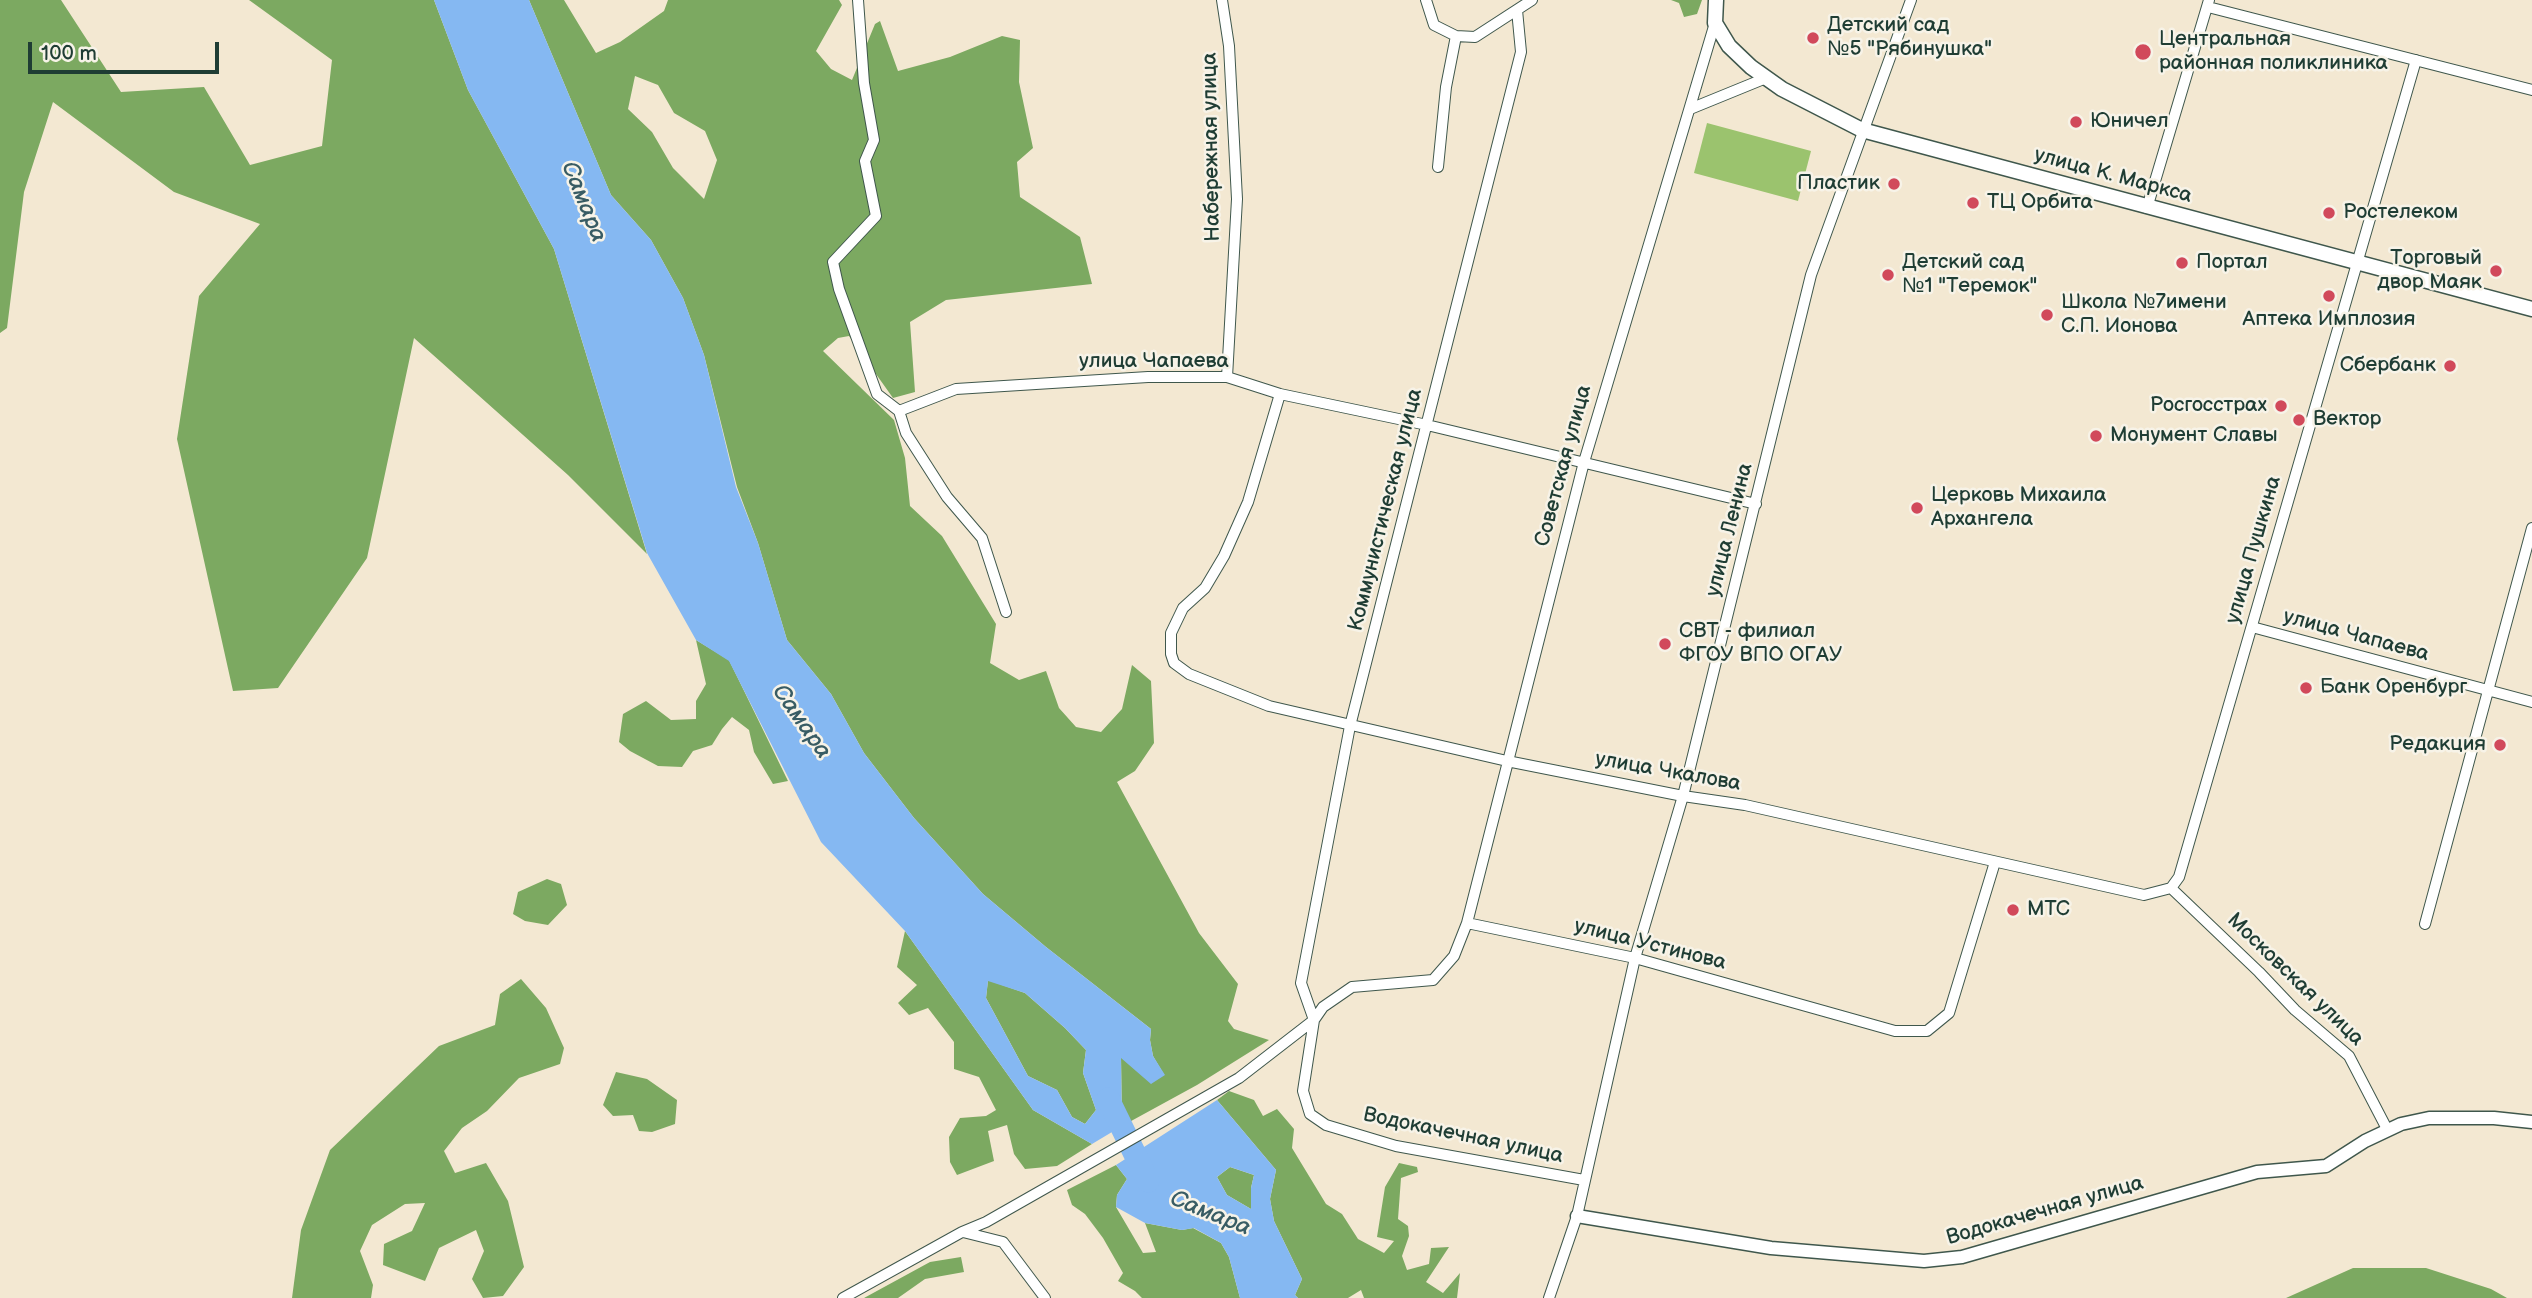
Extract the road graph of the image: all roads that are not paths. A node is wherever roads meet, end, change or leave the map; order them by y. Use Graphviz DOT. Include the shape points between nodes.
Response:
graph roads {
  1 [pos="858,0"];
  2 [pos="1222,0"];
  3 [pos="1426,0"];
  4 [pos="1532,0"];
  5 [pos="1716,0"];
  6 [pos="1911,0"];
  7 [pos="2208,3"];
  8 [pos="1517,10"];
  9 [pos="1715,23"];
  10 [pos="1456,36"];
  11 [pos="2416,60"];
  12 [pos="1766,78"];
  13 [pos="2532,90"];
  14 [pos="1690,109"];
  15 [pos="1862,130"];
  16 [pos="1438,167"];
  17 [pos="2147,208"];
  18 [pos="2358,263"];
  19 [pos="2532,309"];
  20 [pos="1227,377"];
  21 [pos="1280,394"];
  22 [pos="899,411"];
  23 [pos="1427,425"];
  24 [pos="1584,462"];
  25 [pos="1756,504"];
  26 [pos="2532,528"];
  27 [pos="1006,612"];
  28 [pos="2252,627"];
  29 [pos="2489,691"];
  30 [pos="2532,702"];
  31 [pos="1350,726"];
  32 [pos="1507,761"];
  33 [pos="1683,796"];
  34 [pos="1995,862"];
  35 [pos="2171,888"];
  36 [pos="1467,923"];
  37 [pos="2425,924"];
  38 [pos="1635,958"];
  39 [pos="1314,1020"];
  40 [pos="2532,1122"];
  41 [pos="2387,1129"];
  42 [pos="1584,1180"];
  43 [pos="1577,1216"];
  44 [pos="962,1232"];
  45 [pos="843,1298"];
  46 [pos="1045,1298"];
  47 [pos="1549,1298"];
  1 -- 22 [label="street" via="874,140 865,161 876,216 833,262 877,394"];
  2 -- 20 [label="street, Набережная улица" via="1229,46 1237,199"];
  3 -- 10 [label="street" via="1434,25"];
  4 -- 8 [label="street"];
  5 -- 9 [label="main road"];
  6 -- 15 [label="street, улица Ленина"];
  7 -- 11 [label="street"];
  7 -- 17 [label="street"];
  8 -- 10 [label="street" via="1475,37"];
  8 -- 23 [label="street, Коммунистическая улица" via="1521,52"];
  9 -- 12 [label="main road, улица К. Маркса" via="1728,46"];
  9 -- 14 [label="street, Советская улица"];
  10 -- 16 [label="street"];
  11 -- 13 [label="street"];
  11 -- 18 [label="street, улица Пушкина"];
  12 -- 14 [label="street"];
  12 -- 15 [label="main road, улица К. Маркса"];
  14 -- 24 [label="street, Советская улица"];
  15 -- 17 [label="main road, улица К. Маркса"];
  15 -- 25 [label="street, улица Ленина" via="1811,275"];
  17 -- 18 [label="main road, улица К. Маркса"];
  18 -- 19 [label="main road, улица К. Маркса"];
  18 -- 28 [label="street, улица Пушкина"];
  20 -- 21 [label="street, улица Чапаева"];
  20 -- 22 [label="street, улица Чапаева" via="956,389"];
  21 -- 23 [label="street, улица Чапаева"];
  21 -- 31 [label="street, улица Чкалова" via="1248,502 1205,588 1183,608 1171,634 1171,654 1174,663 1189,674 1269,706"];
  22 -- 27 [label="street" via="906,433 947,497 982,538"];
  23 -- 24 [label="street, улица Чапаева"];
  23 -- 31 [label="street, Коммунистическая улица"];
  24 -- 25 [label="street, улица Чапаева"];
  24 -- 32 [label="street, Советская улица"];
  25 -- 33 [label="street, улица Ленина"];
  26 -- 29 [label="street"];
  28 -- 29 [label="street, улица Чапаева"];
  28 -- 35 [label="street, улица Пушкина" via="2179,877"];
  29 -- 30 [label="street, улица Чапаева"];
  29 -- 37 [label="street"];
  31 -- 32 [label="street, улица Чкалова"];
  31 -- 39 [label="street, Коммунистическая улица" via="1301,983"];
  32 -- 33 [label="street, улица Чкалова"];
  32 -- 36 [label="street, Советская улица"];
  33 -- 34 [label="street, улица Чкалова" via="1745,805"];
  33 -- 38 [label="street, улица Ленина"];
  34 -- 35 [label="street, улица Чкалова" via="2144,895"];
  34 -- 38 [label="street, улица Устинова" via="1949,1013 1927,1031 1895,1031"];
  35 -- 41 [label="street, Московская улица" via="2295,1010 2349,1056"];
  36 -- 38 [label="street, улица Устинова"];
  36 -- 39 [label="street" via="1454,956 1433,980 1352,987 1323,1007"];
  38 -- 42 [label="street, улица Ленина"];
  39 -- 42 [label="street, Водокачечная улица" via="1303,1091 1310,1114 1326,1125 1396,1146"];
  39 -- 44 [label="street" via="1239,1077"];
  40 -- 41 [label="street" via="2429,1118"];
  41 -- 43 [label="street, Водокачечная улица" via="2326,1166 2257,1172 1949,1259 1924,1261 1771,1248"];
  42 -- 43 [label="street, улица Ленина"];
  43 -- 47 [label="street, улица Ленина"];
  44 -- 45 [label="street"];
  44 -- 46 [label="street" via="1003,1242"];
}
